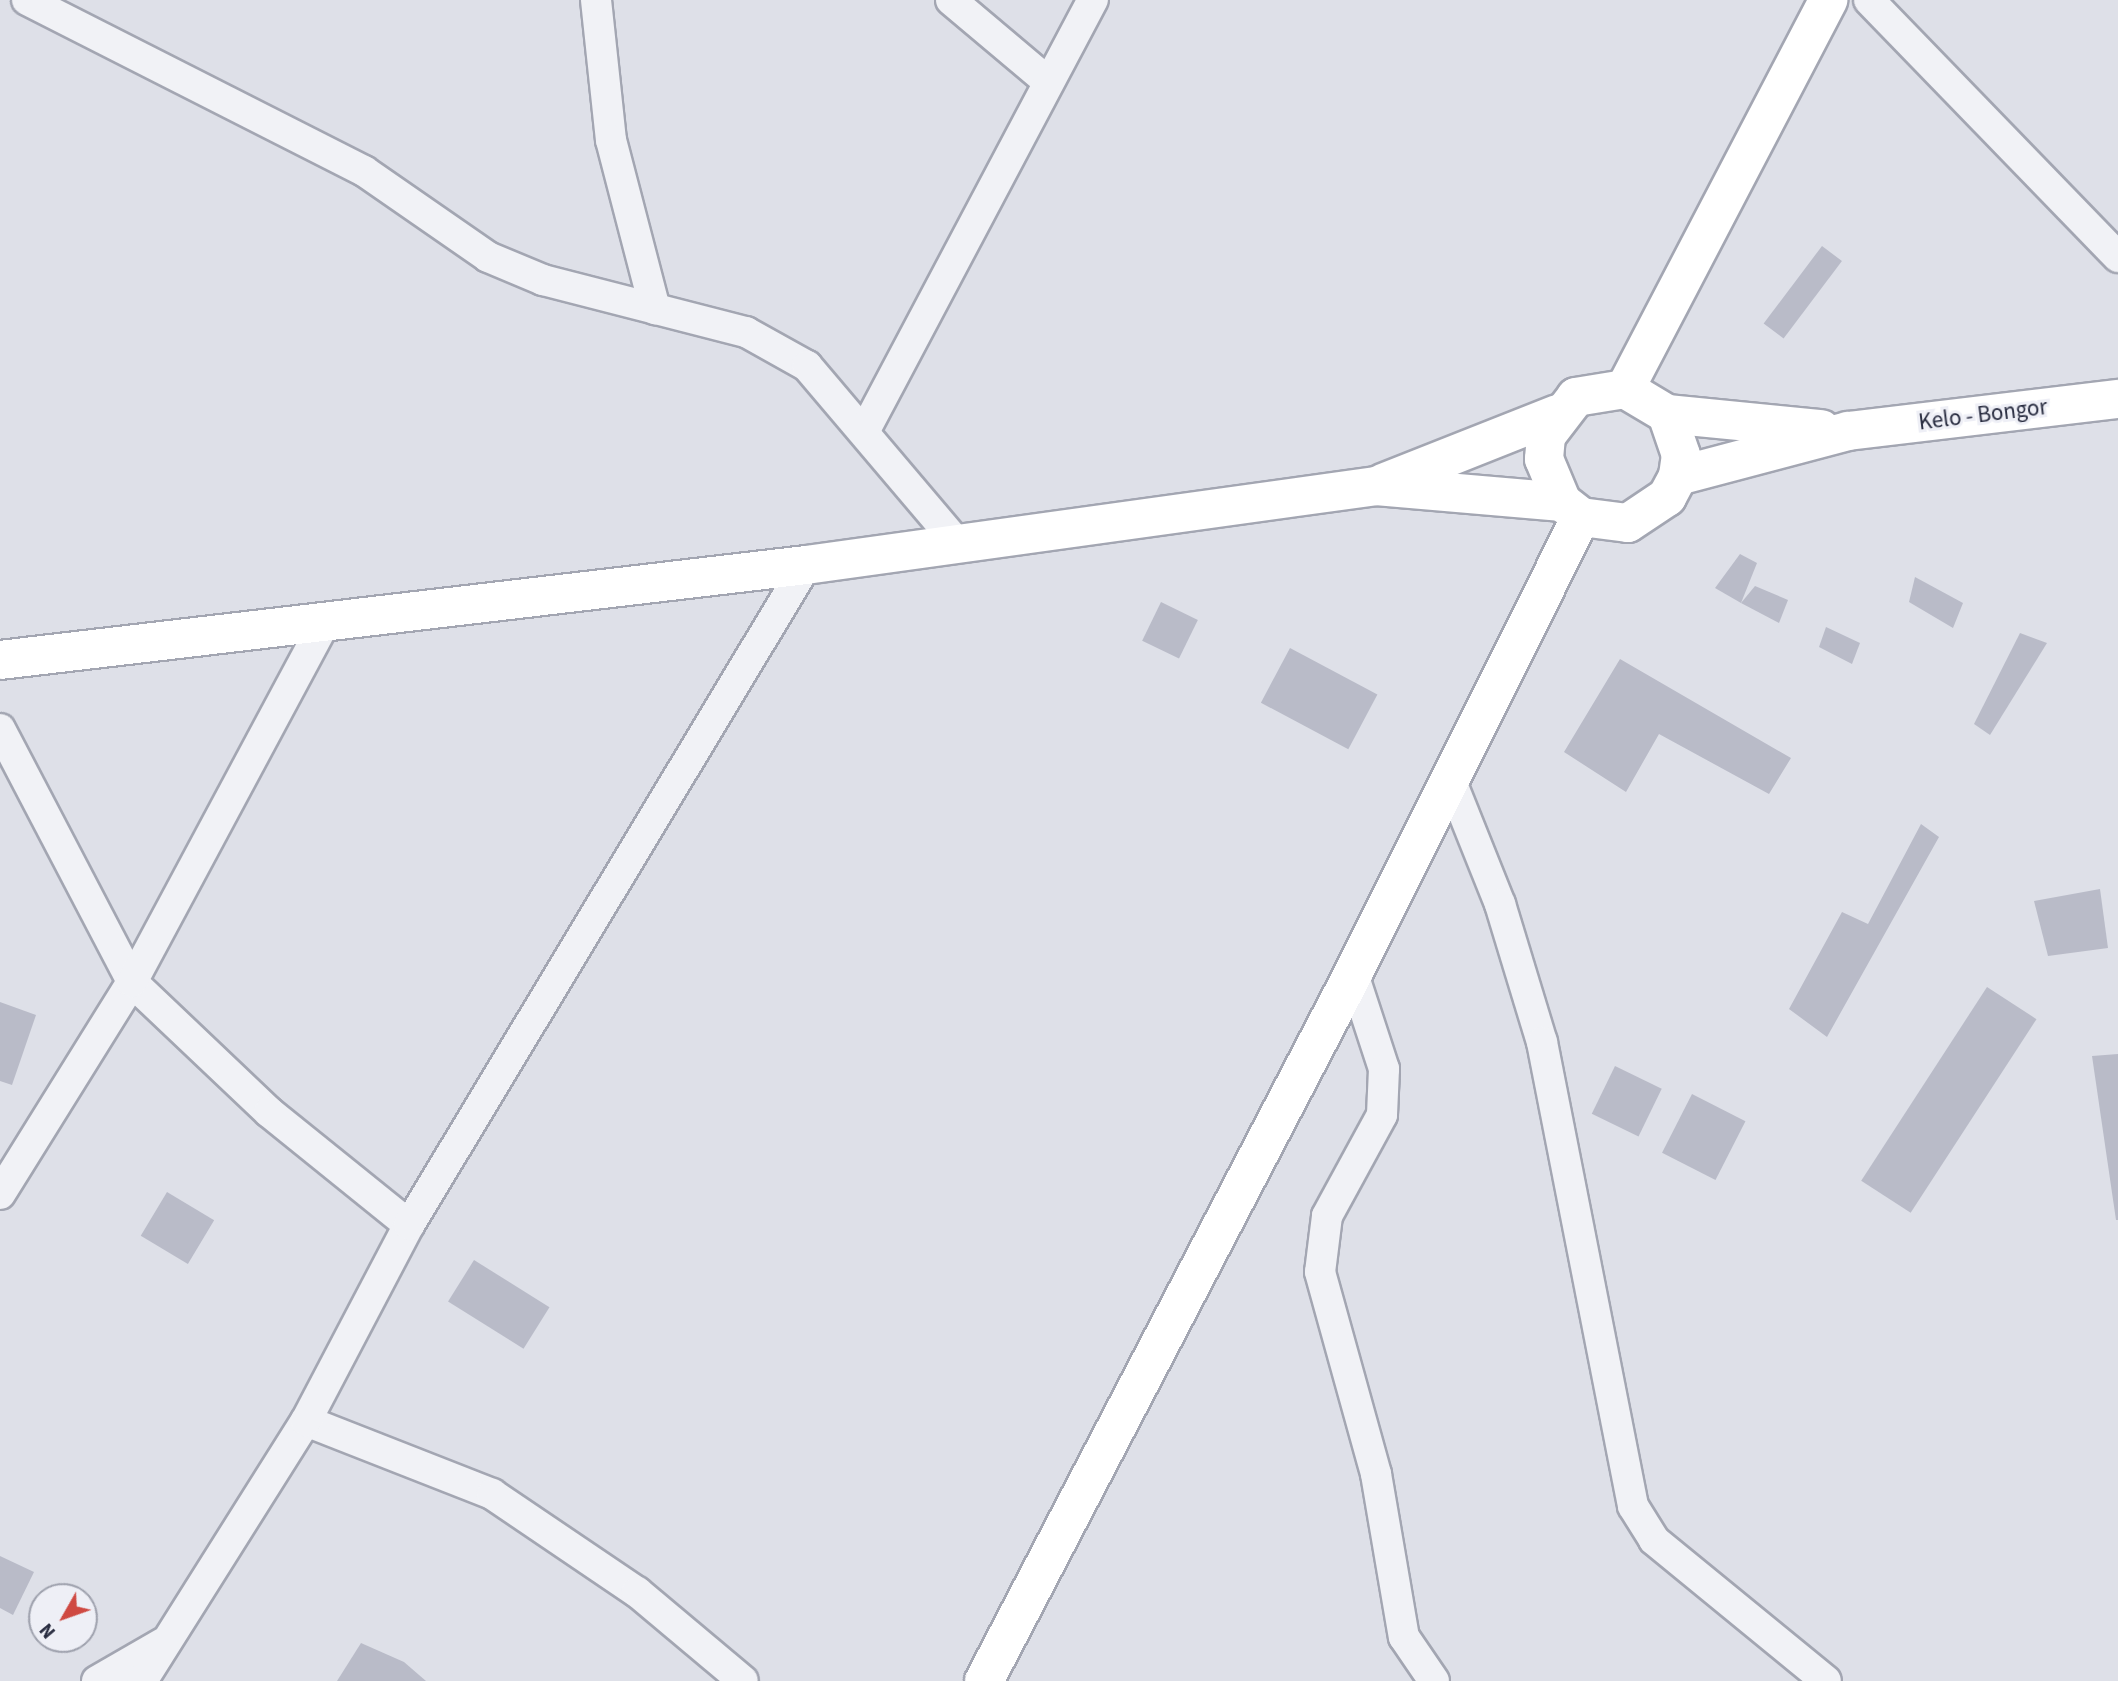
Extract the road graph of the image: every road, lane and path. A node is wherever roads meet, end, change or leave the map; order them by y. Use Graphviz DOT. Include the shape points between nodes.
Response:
graph roads {
  1 [pos="27,0"];
  2 [pos="596,0"];
  3 [pos="951,0"];
  4 [pos="1093,0"];
  5 [pos="1828,0"];
  6 [pos="1870,0"];
  7 [pos="1046,80"];
  8 [pos="2118,257"];
  9 [pos="655,309"];
  10 [pos="1626,389"];
  11 [pos="2118,399"];
  12 [pos="1557,414"];
  13 [pos="1667,414"];
  14 [pos="865,430"];
  15 [pos="1847,431"];
  16 [pos="1678,476"];
  17 [pos="1376,486"];
  18 [pos="1571,509"];
  19 [pos="956,542"];
  20 [pos="806,565"];
  21 [pos="326,622"];
  22 [pos="0,660"];
  23 [pos="0,729"];
  24 [pos="1450,779"];
  25 [pos="1353,974"];
  26 [pos="132,982"];
  27 [pos="0,1194"];
  28 [pos="409,1225"];
  29 [pos="306,1421"];
  30 [pos="166,1641"];
  31 [pos="97,1681"];
  32 [pos="142,1681"];
  33 [pos="743,1681"];
  34 [pos="984,1681"];
  35 [pos="1434,1681"];
  36 [pos="1826,1681"];
  1 -- 9 [label="street" via="364,171 488,257 544,281"];
  2 -- 9 [label="street" via="611,140"];
  3 -- 7 [label="street"];
  4 -- 7 [label="street"];
  5 -- 10 [label="main road"];
  6 -- 8 [label="street"];
  7 -- 14 [label="street"];
  9 -- 14 [label="street" via="746,332 807,366"];
  10 -- 12 [label="main road" via="1576,397"];
  10 -- 13 [label="main road"];
  11 -- 15 [label="main road, Kelo - Bongor"];
  12 -- 17 [label="main road"];
  12 -- 18 [label="main road" via="1544,459"];
  13 -- 15 [label="main road"];
  13 -- 16 [label="main road" via="1681,455"];
  14 -- 19 [label="street"];
  15 -- 16 [label="main road"];
  16 -- 18 [label="main road" via="1667,497 1628,523"];
  17 -- 18 [label="main road"];
  17 -- 19 [label="main road"];
  18 -- 24 [label="main road"];
  19 -- 20 [label="main road"];
  20 -- 21 [label="main road"];
  20 -- 28 [label="street"];
  21 -- 22 [label="main road"];
  21 -- 26 [label="street"];
  23 -- 26 [label="street"];
  24 -- 25 [label="main road"];
  24 -- 36 [label="street" via="1500,904 1542,1042 1633,1506 1654,1540"];
  25 -- 34 [label="main road"];
  25 -- 35 [label="street" via="1384,1069 1382,1115 1327,1216 1320,1272 1376,1474 1404,1637"];
  26 -- 27 [label="street"];
  26 -- 28 [label="street" via="269,1112"];
  28 -- 29 [label="street"];
  29 -- 30 [label="street"];
  29 -- 33 [label="street" via="492,1494 637,1592"];
  30 -- 31 [label="street"];
  30 -- 32 [label="street"];
}
